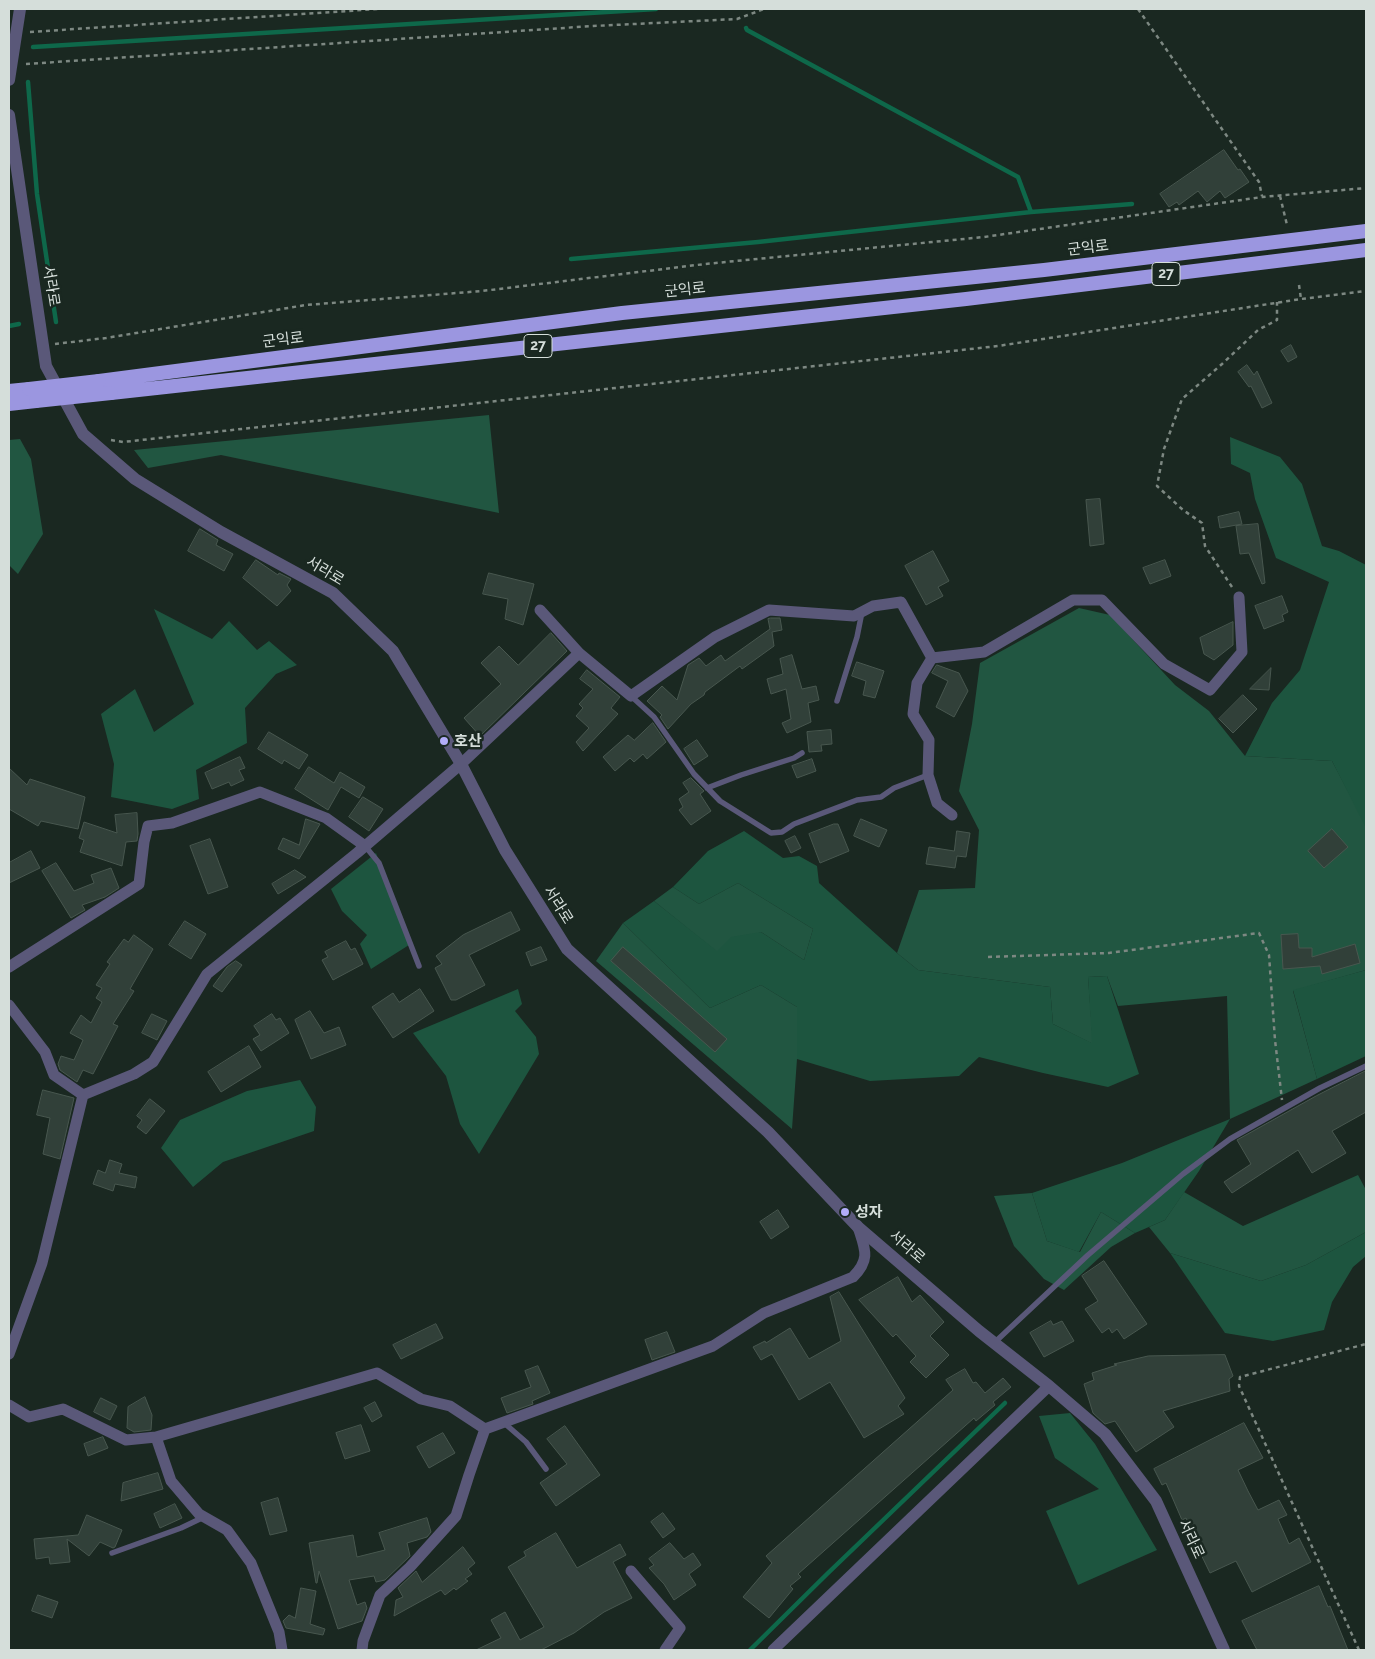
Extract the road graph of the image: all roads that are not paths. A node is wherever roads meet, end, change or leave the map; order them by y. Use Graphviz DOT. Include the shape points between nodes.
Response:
graph roads {
  1 [pos="20,9"];
  2 [pos="9,80"];
  3 [pos="9,115"];
  4 [pos="1366,231"];
  5 [pos="1366,250"];
  6 [pos="9,391"];
  7 [pos="9,404"];
  8 [pos="1239,597"];
  9 [pos="540,610"];
  10 [pos="862,612"];
  11 [pos="579,653"];
  12 [pos="932,658"];
  13 [pos="631,696"];
  14 [pos="837,701"];
  15 [pos="802,753"];
  16 [pos="461,764"];
  17 [pos="928,775"];
  18 [pos="707,788"];
  19 [pos="952,815"];
  20 [pos="365,846"];
  21 [pos="419,966"];
  22 [pos="9,967"];
  23 [pos="9,1005"];
  24 [pos="1366,1066"];
  25 [pos="83,1095"];
  26 [pos="858,1226"];
  27 [pos="994,1342"];
  28 [pos="9,1354"];
  29 [pos="1049,1386"];
  30 [pos="9,1405"];
  31 [pos="503,1422"];
  32 [pos="486,1429"];
  33 [pos="156,1437"];
  34 [pos="546,1469"];
  35 [pos="204,1517"];
  36 [pos="112,1553"];
  37 [pos="631,1571"];
  38 [pos="282,1650"];
  39 [pos="362,1650"];
  40 [pos="665,1650"];
  41 [pos="773,1650"];
  42 [pos="1224,1650"];
  1 -- 2 [label="street"];
  3 -- 16 [label="street, 서라로" via="46,366 83,434 135,478 221,532 333,593 393,651"];
  4 -- 6 [label="highway, 군익로, bridge" via="1044,270 622,313"];
  5 -- 7 [label="highway, 27, bridge" via="966,299"];
  8 -- 12 [label="street" via="1242,652 1210,690 1164,664 1102,600 1073,600 984,652"];
  9 -- 11 [label="street"];
  10 -- 12 [label="street" via="874,606 901,602"];
  10 -- 13 [label="street" via="854,616 769,610 714,637"];
  10 -- 14 [label="lane"];
  11 -- 13 [label="street"];
  11 -- 16 [label="street"];
  12 -- 17 [label="street" via="917,683 913,714 929,740"];
  13 -- 18 [label="lane" via="654,717"];
  15 -- 18 [label="lane"];
  16 -- 20 [label="street"];
  16 -- 26 [label="street, 서라로" via="505,850 567,950 768,1132"];
  17 -- 18 [label="lane" via="894,788 881,797 857,800 794,824 782,832 771,833 720,801"];
  17 -- 19 [label="street" via="936,803"];
  20 -- 21 [label="lane" via="379,863"];
  20 -- 22 [label="street" via="326,818 260,792 172,823 148,826 139,884"];
  20 -- 25 [label="street" via="207,974 153,1062 134,1074"];
  23 -- 25 [label="street" via="44,1052 54,1075"];
  24 -- 27 [label="lane" via="1230,1139 1183,1174 1088,1255"];
  25 -- 28 [label="street" via="42,1263"];
  26 -- 27 [label="street, 서라로"];
  26 -- 31 [label="street" via="866,1250 863,1267 853,1277 764,1312 713,1346"];
  27 -- 29 [label="street, 서라로"];
  29 -- 41 [label="street"];
  29 -- 42 [label="street, 서라로" via="1105,1434 1156,1501"];
  30 -- 33 [label="street" via="29,1417 63,1410 126,1440"];
  31 -- 32 [label="street"];
  31 -- 34 [label="lane" via="526,1442"];
  32 -- 33 [label="street" via="450,1406 420,1399 377,1373"];
  32 -- 39 [label="street" via="456,1516 380,1596"];
  33 -- 35 [label="street" via="171,1481"];
  35 -- 36 [label="lane"];
  35 -- 38 [label="street" via="227,1530 251,1563 279,1632"];
  37 -- 40 [label="street" via="680,1628"];
}
